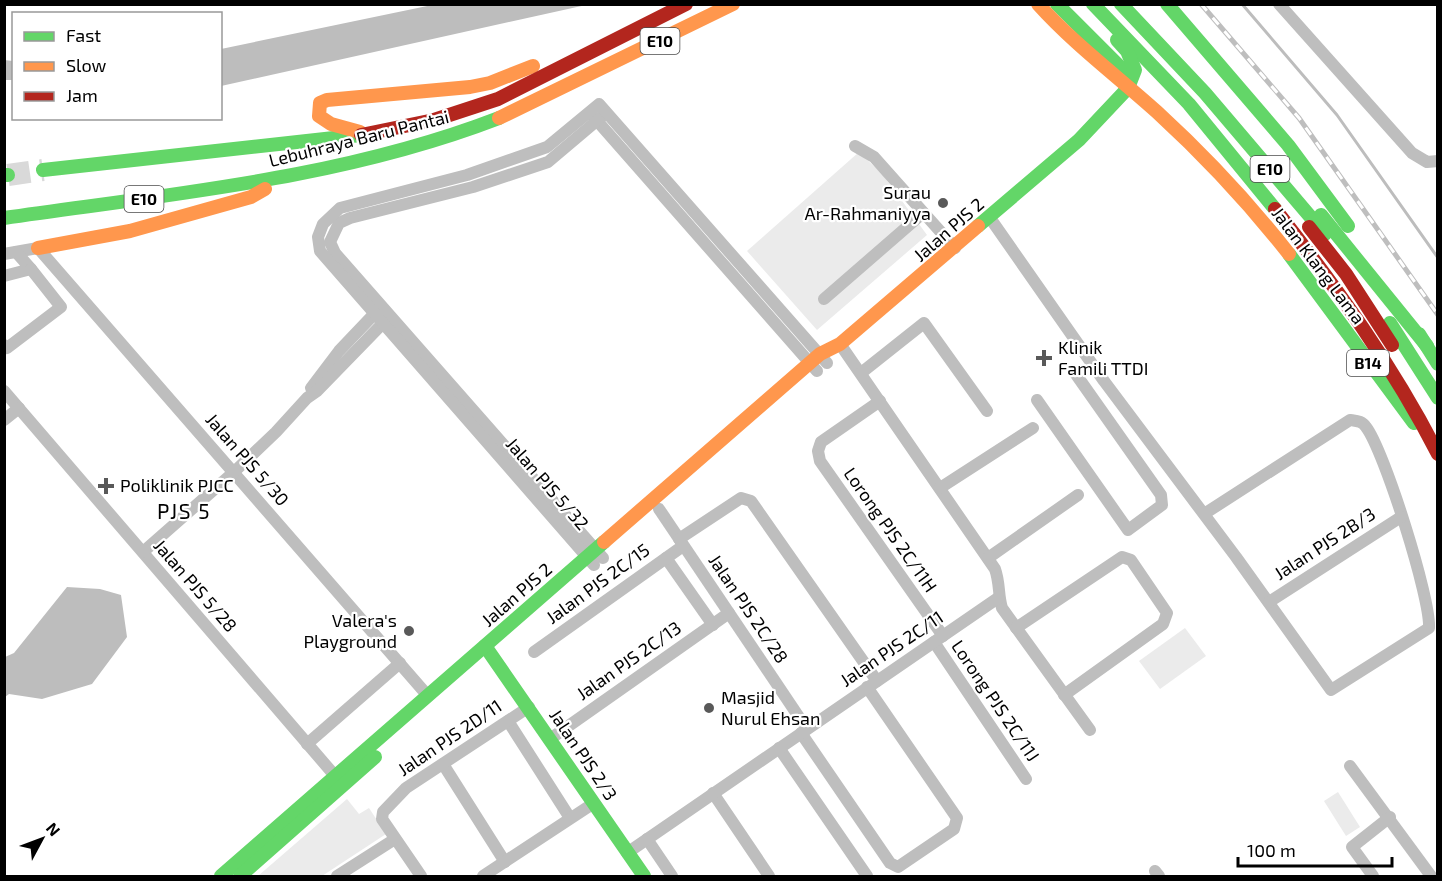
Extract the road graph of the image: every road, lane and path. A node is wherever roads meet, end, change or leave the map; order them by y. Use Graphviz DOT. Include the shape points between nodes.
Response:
graph roads {
  1 [pos="665,4"];
  2 [pos="686,4"];
  3 [pos="733,4"];
  4 [pos="1038,4"];
  5 [pos="1057,4"];
  6 [pos="1083,4"];
  7 [pos="1093,4"];
  8 [pos="1106,4"];
  9 [pos="1121,4"];
  10 [pos="1131,4"];
  11 [pos="1167,4"];
  12 [pos="1279,4"];
  13 [pos="1132,88"];
  14 [pos="370,134"];
  15 [pos="855,146"];
  16 [pos="1437,161"];
  17 [pos="43,170"];
  18 [pos="284,178"];
  19 [pos="924,213"];
  20 [pos="4,218"];
  21 [pos="990,218"];
  22 [pos="38,248"];
  23 [pos="955,248"];
  24 [pos="10,253"];
  25 [pos="31,269"];
  26 [pos="4,276"];
  27 [pos="824,299"];
  28 [pos="382,315"];
  29 [pos="840,344"];
  30 [pos="4,345"];
  31 [pos="1427,346"];
  32 [pos="819,363"];
  33 [pos="1437,364"];
  34 [pos="861,373"];
  35 [pos="1075,373"];
  36 [pos="4,391"];
  37 [pos="1437,398"];
  38 [pos="1037,400"];
  39 [pos="880,401"];
  40 [pos="19,408"];
  41 [pos="987,411"];
  42 [pos="4,420"];
  43 [pos="1033,428"];
  44 [pos="1435,450"];
  45 [pos="234,472"];
  46 [pos="940,488"];
  47 [pos="1078,495"];
  48 [pos="658,509"];
  49 [pos="1204,514"];
  50 [pos="1401,517"];
  51 [pos="681,542"];
  52 [pos="143,552"];
  53 [pos="595,557"];
  54 [pos="666,558"];
  55 [pos="988,558"];
  56 [pos="998,598"];
  57 [pos="1269,602"];
  58 [pos="729,614"];
  59 [pos="713,625"];
  60 [pos="1016,628"];
  61 [pos="938,639"];
  62 [pos="488,650"];
  63 [pos="534,652"];
  64 [pos="400,663"];
  65 [pos="872,684"];
  66 [pos="1064,695"];
  67 [pos="428,696"];
  68 [pos="529,707"];
  69 [pos="508,721"];
  70 [pos="1090,730"];
  71 [pos="804,731"];
  72 [pos="550,739"];
  73 [pos="307,744"];
  74 [pos="779,748"];
  75 [pos="443,764"];
  76 [pos="1350,766"];
  77 [pos="336,777"];
  78 [pos="1026,779"];
  79 [pos="714,793"];
  80 [pos="594,803"];
  81 [pos="1390,817"];
  82 [pos="570,818"];
  83 [pos="395,839"];
  84 [pos="647,839"];
  85 [pos="627,853"];
  86 [pos="505,862"];
  87 [pos="639,875"];
  88 [pos="221,876"];
  89 [pos="240,876"];
  90 [pos="337,876"];
  91 [pos="420,876"];
  92 [pos="483,876"];
  93 [pos="672,876"];
  94 [pos="769,876"];
  95 [pos="867,876"];
  96 [pos="1373,876"];
  97 [pos="1431,876"];
  1 -- 14 [label="main road" via="490,83 327,100 320,104 319,116 324,120"];
  2 -- 14 [label="main road, Lebuhraya Baru Pantai / E10" via="498,99 434,120"];
  3 -- 18 [label="main road, Lebuhraya Baru Pantai / E10" via="510,114 440,141"];
  4 -- 13 [label="main road, Jalan Klang Lama / B14" via="1056,26"];
  5 -- 13 [label="main road, Jalan Klang Lama / B14" via="1120,65"];
  6 -- 13 [label="main road" via="1127,51 1135,70"];
  7 -- 44 [label="main road, E10" via="1196,111 1332,282 1407,394"];
  8 -- 44 [label="main road" via="1276,186 1346,274 1401,358 1416,388"];
  9 -- 37 [label="main road, E10" via="1161,44 1322,230 1380,307"];
  10 -- 31 [label="main road" via="1217,92"];
  11 -- 31 [label="main road" via="1288,145 1370,255"];
  12 -- 16 [label="street" via="1412,153 1427,162"];
  13 -- 21 [label="main road, Jalan PJS 2" via="1086,128 1080,140"];
  13 -- 44 [label="main road, Jalan Klang Lama / B14" via="1247,204 1308,277 1388,392"];
  14 -- 17 [label="main road, Lebuhraya Baru Pantai / E10"];
  15 -- 19 [label="street" via="874,158"];
  18 -- 20 [label="main road, Lebuhraya Baru Pantai / E10"];
  18 -- 22 [label="main road" via="251,197 130,231"];
  19 -- 23 [label="street"];
  19 -- 27 [label="street"];
  21 -- 23 [label="main road, Jalan PJS 2"];
  21 -- 49 [label="street" via="1104,381"];
  22 -- 24 [label="street"];
  22 -- 45 [label="street, Jalan PJS 5/30"];
  23 -- 29 [label="main road, Jalan PJS 2"];
  24 -- 25 [label="street"];
  25 -- 26 [label="street"];
  25 -- 30 [label="street" via="61,307 7,348"];
  28 -- 32 [label="street, Jalan PJS 5/32" via="320,251 318,237 322,224 340,208 466,175 547,147 598,115"];
  28 -- 45 [label="street" via="317,391"];
  28 -- 53 [label="street, Jalan PJS 5/32"];
  29 -- 32 [label="main road, Jalan PJS 2"];
  29 -- 34 [label="street"];
  31 -- 33 [label="main road"];
  32 -- 48 [label="main road, Jalan PJS 2"];
  32 -- 53 [label="main road, Jalan PJS 2"];
  34 -- 39 [label="street"];
  34 -- 41 [label="street" via="924,323"];
  35 -- 38 [label="street" via="1161,495 1162,506 1128,530"];
  36 -- 40 [label="street, Jalan PJS 5/28"];
  39 -- 46 [label="street"];
  39 -- 61 [label="street, Lorong PJS 2C/11H" via="821,442 820,461"];
  40 -- 42 [label="street"];
  40 -- 52 [label="street, Jalan PJS 5/28"];
  43 -- 46 [label="street"];
  45 -- 52 [label="street"];
  45 -- 64 [label="street, Jalan PJS 5/30"];
  46 -- 55 [label="street"];
  47 -- 55 [label="street"];
  48 -- 51 [label="street, Jalan PJS 2C/28"];
  48 -- 53 [label="main road, Jalan PJS 2"];
  49 -- 50 [label="street" via="1350,420 1362,422 1368,429"];
  49 -- 57 [label="street"];
  50 -- 57 [label="street, Jalan PJS 2B/3"];
  50 -- 57 [label="street" via="1421,581 1430,628 1331,690"];
  51 -- 54 [label="street, Jalan PJS 2C/15"];
  51 -- 58 [label="street, Jalan PJS 2C/28"];
  51 -- 65 [label="street, Jalan PJS 2C/15" via="741,498 751,501"];
  52 -- 73 [label="street, Jalan PJS 5/28"];
  53 -- 62 [label="main road, Jalan PJS 2"];
  54 -- 59 [label="street"];
  54 -- 63 [label="street, Jalan PJS 2C/15"];
  55 -- 56 [label="street" via="1000,583"];
  56 -- 60 [label="street"];
  56 -- 61 [label="street, Jalan PJS 2C/11"];
  58 -- 59 [label="street, Jalan PJS 2C/13"];
  58 -- 71 [label="street, Jalan PJS 2C/28"];
  59 -- 72 [label="street, Jalan PJS 2C/13"];
  60 -- 66 [label="street"];
  60 -- 66 [label="street" via="1122,557 1131,560 1167,613 1163,624"];
  61 -- 65 [label="street, Jalan PJS 2C/11"];
  61 -- 78 [label="street, Lorong PJS 2C/11J"];
  62 -- 67 [label="main road, Jalan PJS 2"];
  62 -- 68 [label="main road, Jalan PJS 2/3"];
  62 -- 89 [label="main road"];
  64 -- 67 [label="street, Jalan PJS 5/30"];
  64 -- 73 [label="street"];
  65 -- 71 [label="street, Jalan PJS 2C/11"];
  65 -- 71 [label="street, Jalan PJS 2C/28" via="957,818 954,829 898,867 890,863"];
  66 -- 70 [label="street"];
  67 -- 77 [label="main road, Jalan PJS 2"];
  68 -- 69 [label="street, Jalan PJS 2D/11"];
  68 -- 72 [label="main road, Jalan PJS 2/3"];
  69 -- 75 [label="street, Jalan PJS 2D/11"];
  69 -- 82 [label="street"];
  71 -- 74 [label="street, Jalan PJS 2C/11"];
  72 -- 80 [label="main road, Jalan PJS 2/3"];
  73 -- 77 [label="street, Jalan PJS 5/28"];
  74 -- 79 [label="street, Jalan PJS 2C/11"];
  74 -- 95 [label="street"];
  75 -- 83 [label="street, Jalan PJS 2D/11" via="383,812 382,819"];
  75 -- 86 [label="street"];
  76 -- 81 [label="street"];
  77 -- 88 [label="main road, Jalan PJS 2"];
  79 -- 84 [label="street, Jalan PJS 2C/11"];
  79 -- 94 [label="street"];
  80 -- 82 [label="street"];
  80 -- 85 [label="main road, Jalan PJS 2/3"];
  81 -- 96 [label="street" via="1352,847"];
  81 -- 97 [label="street"];
  82 -- 86 [label="street"];
  83 -- 90 [label="street"];
  83 -- 91 [label="street"];
  84 -- 85 [label="street, Jalan PJS 2C/11"];
  84 -- 93 [label="street"];
  85 -- 87 [label="main road, Jalan PJS 2/3"];
  86 -- 92 [label="street"];
}
